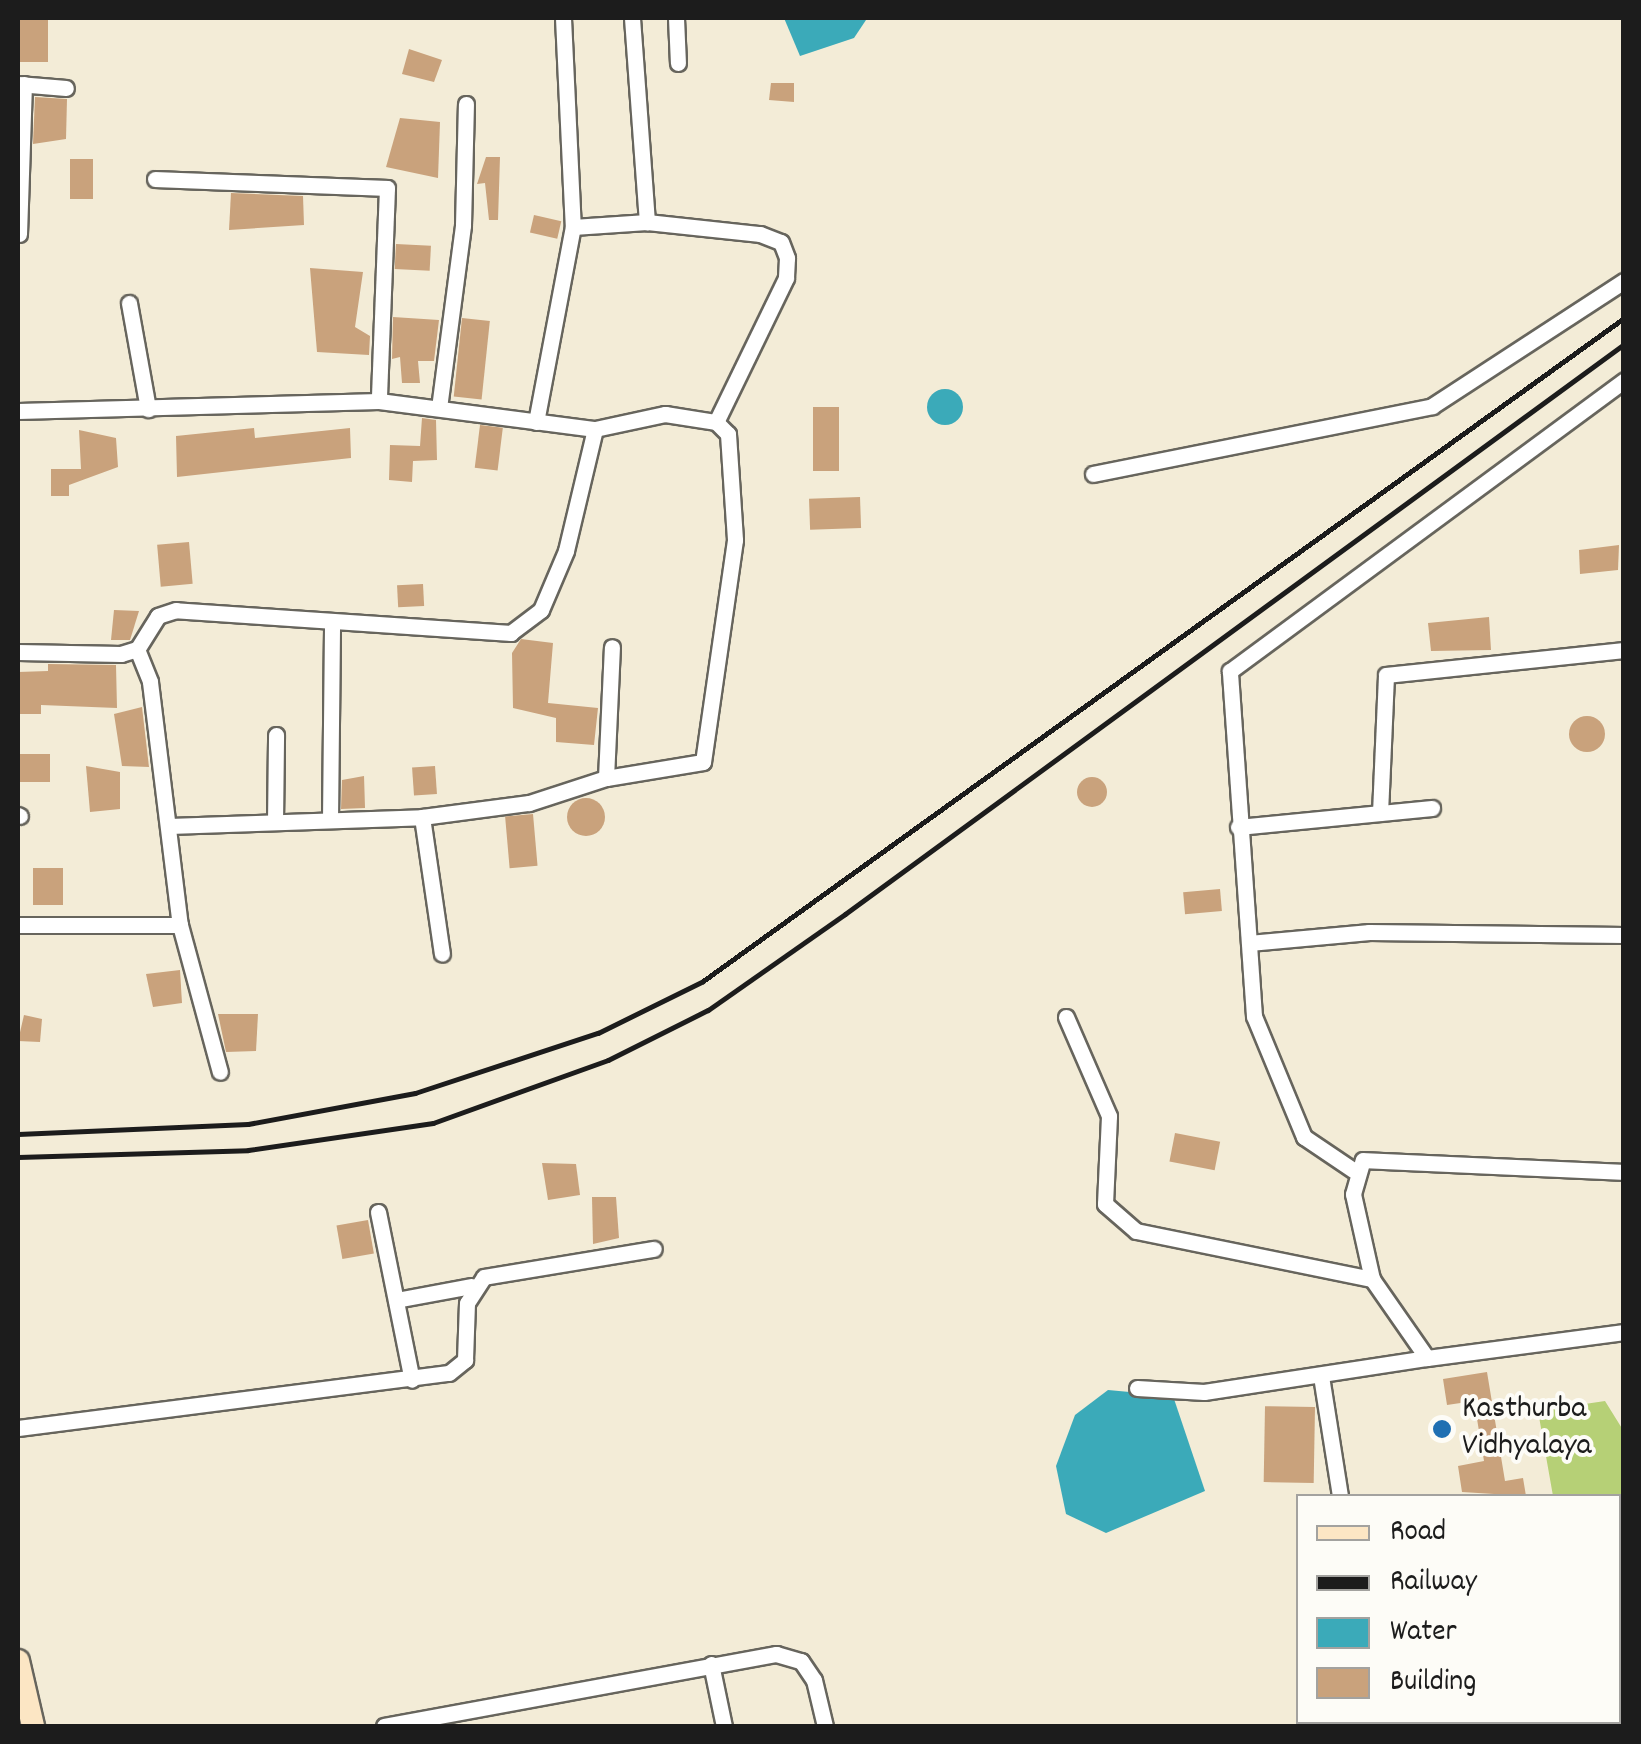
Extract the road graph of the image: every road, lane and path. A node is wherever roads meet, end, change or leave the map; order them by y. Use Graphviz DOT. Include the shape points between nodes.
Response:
graph roads {
  1 [pos="564,18"];
  2 [pos="632,18"];
  3 [pos="676,18"];
  4 [pos="678,63"];
  5 [pos="21,84"];
  6 [pos="66,88"];
  7 [pos="466,104"];
  8 [pos="155,179"];
  9 [pos="647,222"];
  10 [pos="573,226"];
  11 [pos="19,234"];
  12 [pos="1624,281"];
  13 [pos="129,303"];
  14 [pos="1624,380"];
  15 [pos="379,401"];
  16 [pos="439,408"];
  17 [pos="148,409"];
  18 [pos="18,411"];
  19 [pos="536,422"];
  20 [pos="716,422"];
  21 [pos="595,429"];
  22 [pos="1092,474"];
  23 [pos="332,628"];
  24 [pos="612,647"];
  25 [pos="137,649"];
  26 [pos="1624,650"];
  27 [pos="18,652"];
  28 [pos="276,735"];
  29 [pos="606,778"];
  30 [pos="1432,808"];
  31 [pos="1380,813"];
  32 [pos="422,816"];
  33 [pos="330,820"];
  34 [pos="275,822"];
  35 [pos="170,826"];
  36 [pos="1238,827"];
  37 [pos="18,925"];
  38 [pos="180,925"];
  39 [pos="1624,935"];
  40 [pos="1249,943"];
  41 [pos="442,954"];
  42 [pos="1066,1018"];
  43 [pos="220,1072"];
  44 [pos="1353,1170"];
  45 [pos="1624,1172"];
  46 [pos="378,1212"];
  47 [pos="654,1249"];
  48 [pos="1372,1279"];
  49 [pos="471,1286"];
  50 [pos="396,1300"];
  51 [pos="1624,1332"];
  52 [pos="1427,1358"];
  53 [pos="1321,1376"];
  54 [pos="412,1380"];
  55 [pos="1137,1388"];
  56 [pos="18,1428"];
  57 [pos="1340,1494"];
  58 [pos="18,1661"];
  59 [pos="711,1664"];
  60 [pos="33,1726"];
  61 [pos="384,1726"];
  62 [pos="724,1726"];
  63 [pos="825,1726"];
  1 -- 10 [label="street"];
  2 -- 9 [label="street"];
  3 -- 4 [label="street"];
  5 -- 6 [label="street"];
  5 -- 11 [label="street"];
  7 -- 16 [label="street" via="463,225"];
  8 -- 15 [label="street" via="387,188"];
  9 -- 10 [label="street"];
  9 -- 20 [label="street" via="760,234 781,242 787,258 786,278"];
  10 -- 19 [label="street"];
  12 -- 22 [label="street" via="1432,406"];
  13 -- 17 [label="street"];
  14 -- 36 [label="street" via="1230,670"];
  15 -- 16 [label="street"];
  15 -- 17 [label="street"];
  16 -- 19 [label="street"];
  17 -- 18 [label="street"];
  19 -- 21 [label="street"];
  20 -- 21 [label="street" via="665,414"];
  20 -- 29 [label="street" via="733,451 735,540 710,746 686,770"];
  21 -- 23 [label="street" via="566,551 526,627"];
  23 -- 25 [label="street" via="176,610 158,616"];
  23 -- 33 [label="street"];
  24 -- 29 [label="street"];
  25 -- 27 [label="street"];
  25 -- 35 [label="street" via="150,682"];
  26 -- 31 [label="street" via="1386,675"];
  28 -- 34 [label="street"];
  29 -- 32 [label="street" via="529,803"];
  30 -- 31 [label="street"];
  31 -- 36 [label="street"];
  32 -- 33 [label="street"];
  32 -- 41 [label="street"];
  33 -- 34 [label="street"];
  34 -- 35 [label="street"];
  35 -- 38 [label="street"];
  36 -- 40 [label="street"];
  37 -- 38 [label="street"];
  38 -- 43 [label="street"];
  39 -- 40 [label="street" via="1369,932"];
  40 -- 44 [label="street" via="1254,1016 1304,1136"];
  42 -- 48 [label="street" via="1102,1088 1106,1204 1118,1220 1136,1232"];
  44 -- 45 [label="street" via="1363,1160 1396,1159"];
  44 -- 48 [label="street"];
  46 -- 50 [label="street"];
  47 -- 49 [label="street"];
  48 -- 52 [label="street"];
  49 -- 50 [label="street"];
  49 -- 54 [label="street" via="465,1360"];
  50 -- 54 [label="street"];
  51 -- 52 [label="street"];
  52 -- 53 [label="street"];
  53 -- 55 [label="street" via="1204,1392"];
  53 -- 57 [label="street"];
  54 -- 56 [label="street"];
  58 -- 60 [label="street"];
  59 -- 61 [label="street"];
  59 -- 62 [label="street"];
  59 -- 63 [label="street" via="776,1654 801,1662"];
}
